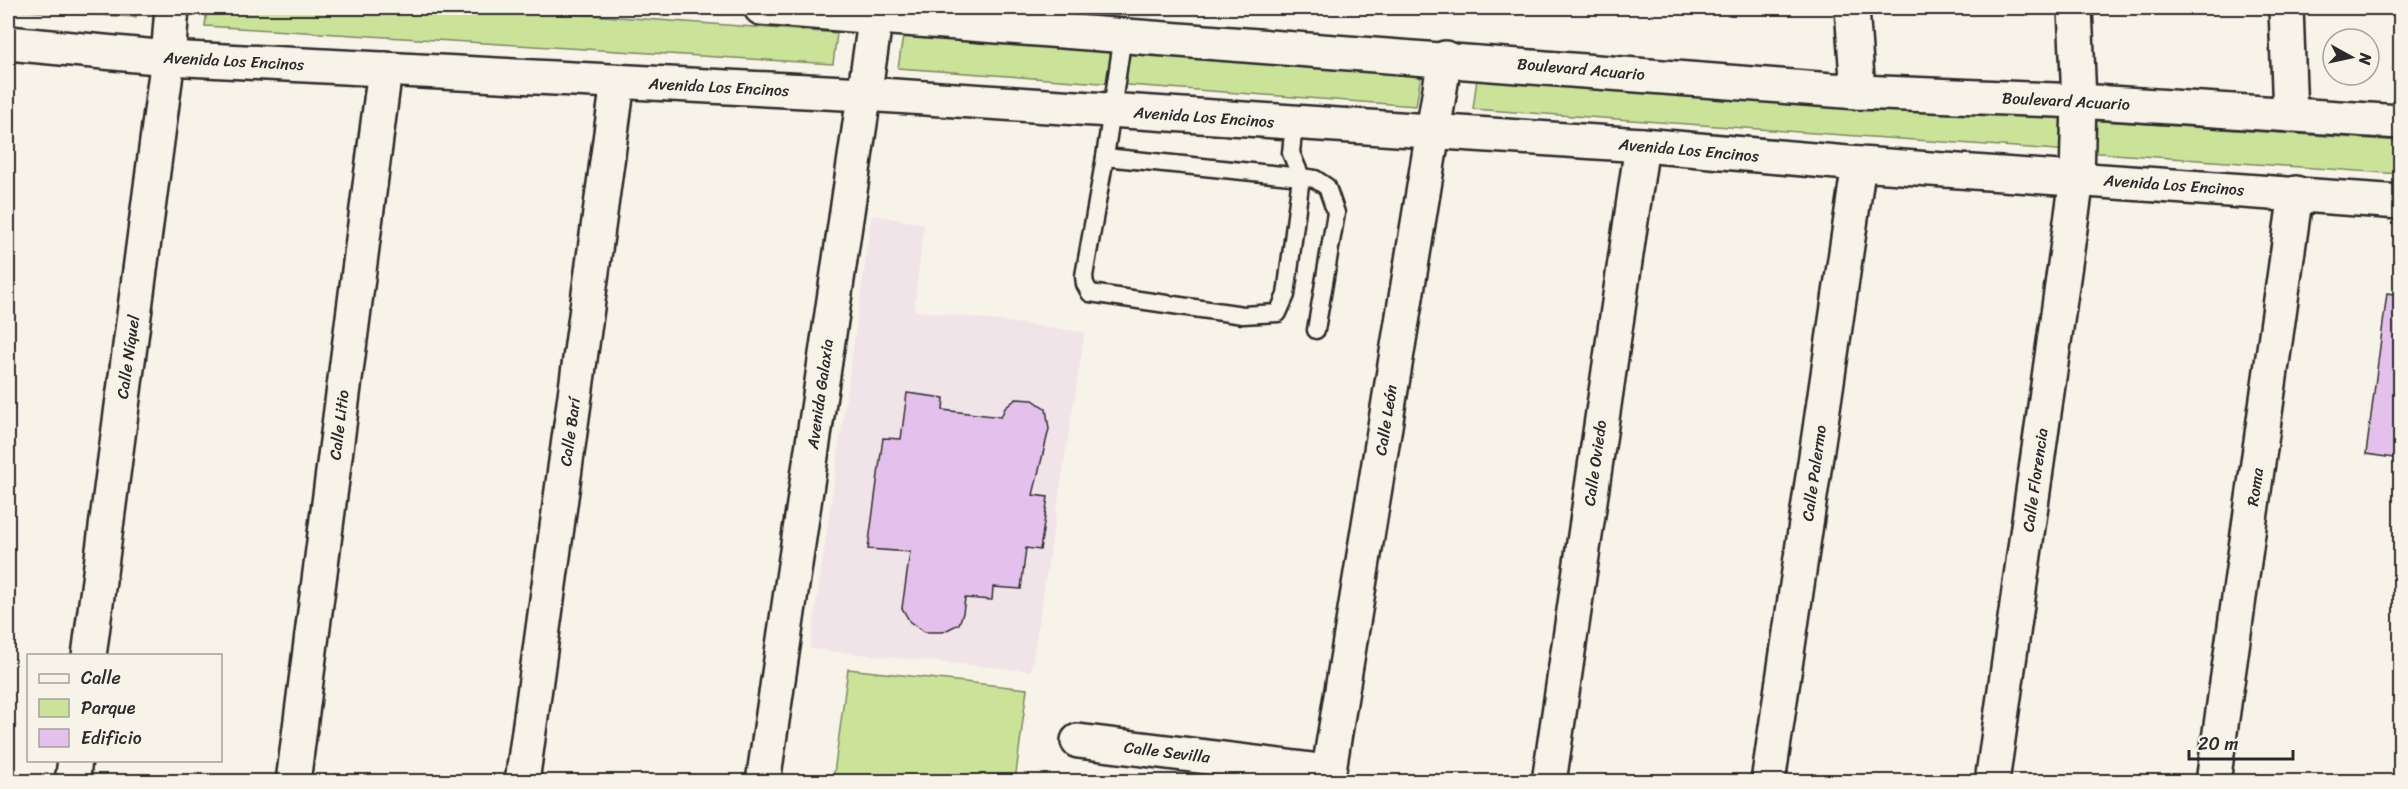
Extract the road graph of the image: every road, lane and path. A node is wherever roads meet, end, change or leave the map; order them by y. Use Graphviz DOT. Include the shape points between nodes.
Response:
graph roads {
  1 [pos="172,8"];
  2 [pos="761,8"];
  3 [pos="1852,8"];
  4 [pos="2075,8"];
  5 [pos="2286,8"];
  6 [pos="877,12"];
  7 [pos="1123,35"];
  8 [pos="8,43"];
  9 [pos="168,58"];
  10 [pos="1445,58"];
  11 [pos="385,69"];
  12 [pos="618,82"];
  13 [pos="1858,92"];
  14 [pos="864,94"];
  15 [pos="2079,101"];
  16 [pos="1111,111"];
  17 [pos="2290,115"];
  18 [pos="2400,122"];
  19 [pos="1294,123"];
  20 [pos="1434,132"];
  21 [pos="1642,145"];
  22 [pos="1106,157"];
  23 [pos="1859,164"];
  24 [pos="1301,177"];
  25 [pos="2077,179"];
  26 [pos="2296,193"];
  27 [pos="2400,202"];
  28 [pos="1316,330"];
  29 [pos="89,654"];
  30 [pos="1078,741"];
  31 [pos="75,762"];
  32 [pos="1327,777"];
  33 [pos="72,782"];
  34 [pos="293,782"];
  35 [pos="522,782"];
  36 [pos="763,782"];
  37 [pos="1549,782"];
  38 [pos="1768,782"];
  39 [pos="1992,782"];
  40 [pos="2213,782"];
  1 -- 9 [label="street, Calle Níquel"];
  2 -- 6 [label="street, Boulevard Acuario"];
  3 -- 13 [label="street"];
  4 -- 15 [label="street, Calle Florencia"];
  5 -- 17 [label="street"];
  6 -- 7 [label="street, Boulevard Acuario"];
  6 -- 14 [label="street, Avenida Galaxia"];
  7 -- 10 [label="street, Boulevard Acuario"];
  7 -- 16 [label="lane"];
  8 -- 9 [label="street, Avenida Los Encinos"];
  9 -- 11 [label="street, Avenida Los Encinos"];
  9 -- 29 [label="street, Calle Níquel"];
  10 -- 13 [label="street, Boulevard Acuario"];
  10 -- 20 [label="street, Calle León"];
  11 -- 12 [label="street, Avenida Los Encinos"];
  11 -- 34 [label="street, Calle Litio"];
  12 -- 14 [label="street, Avenida Los Encinos"];
  12 -- 35 [label="street, Calle Barí"];
  13 -- 15 [label="street, Boulevard Acuario"];
  14 -- 16 [label="street, Avenida Los Encinos"];
  14 -- 36 [label="street, Avenida Galaxia"];
  15 -- 17 [label="street, Boulevard Acuario"];
  15 -- 25 [label="street, Calle Florencia"];
  16 -- 19 [label="street, Avenida Los Encinos"];
  16 -- 22 [label="lane"];
  17 -- 18 [label="street, Boulevard Acuario"];
  19 -- 20 [label="street, Avenida Los Encinos"];
  19 -- 24 [label="lane" via="1291,153"];
  20 -- 21 [label="street, Avenida Los Encinos"];
  20 -- 32 [label="street, Calle León"];
  21 -- 23 [label="street, Avenida Los Encinos"];
  21 -- 37 [label="street, Calle Oviedo"];
  22 -- 24 [label="lane"];
  22 -- 24 [label="lane" via="1084,276 1090,293 1244,315 1278,313 1283,303"];
  23 -- 25 [label="street, Avenida Los Encinos"];
  23 -- 38 [label="street, Calle Palermo"];
  24 -- 28 [label="lane" via="1315,179 1327,188 1336,213"];
  25 -- 26 [label="street, Avenida Los Encinos"];
  25 -- 39 [label="street, Calle Florencia"];
  26 -- 27 [label="street, Avenida Los Encinos"];
  26 -- 40 [label="street, Roma"];
  30 -- 32 [label="street, Calle Sevilla"];
  31 -- 33 [label="street"];
}
